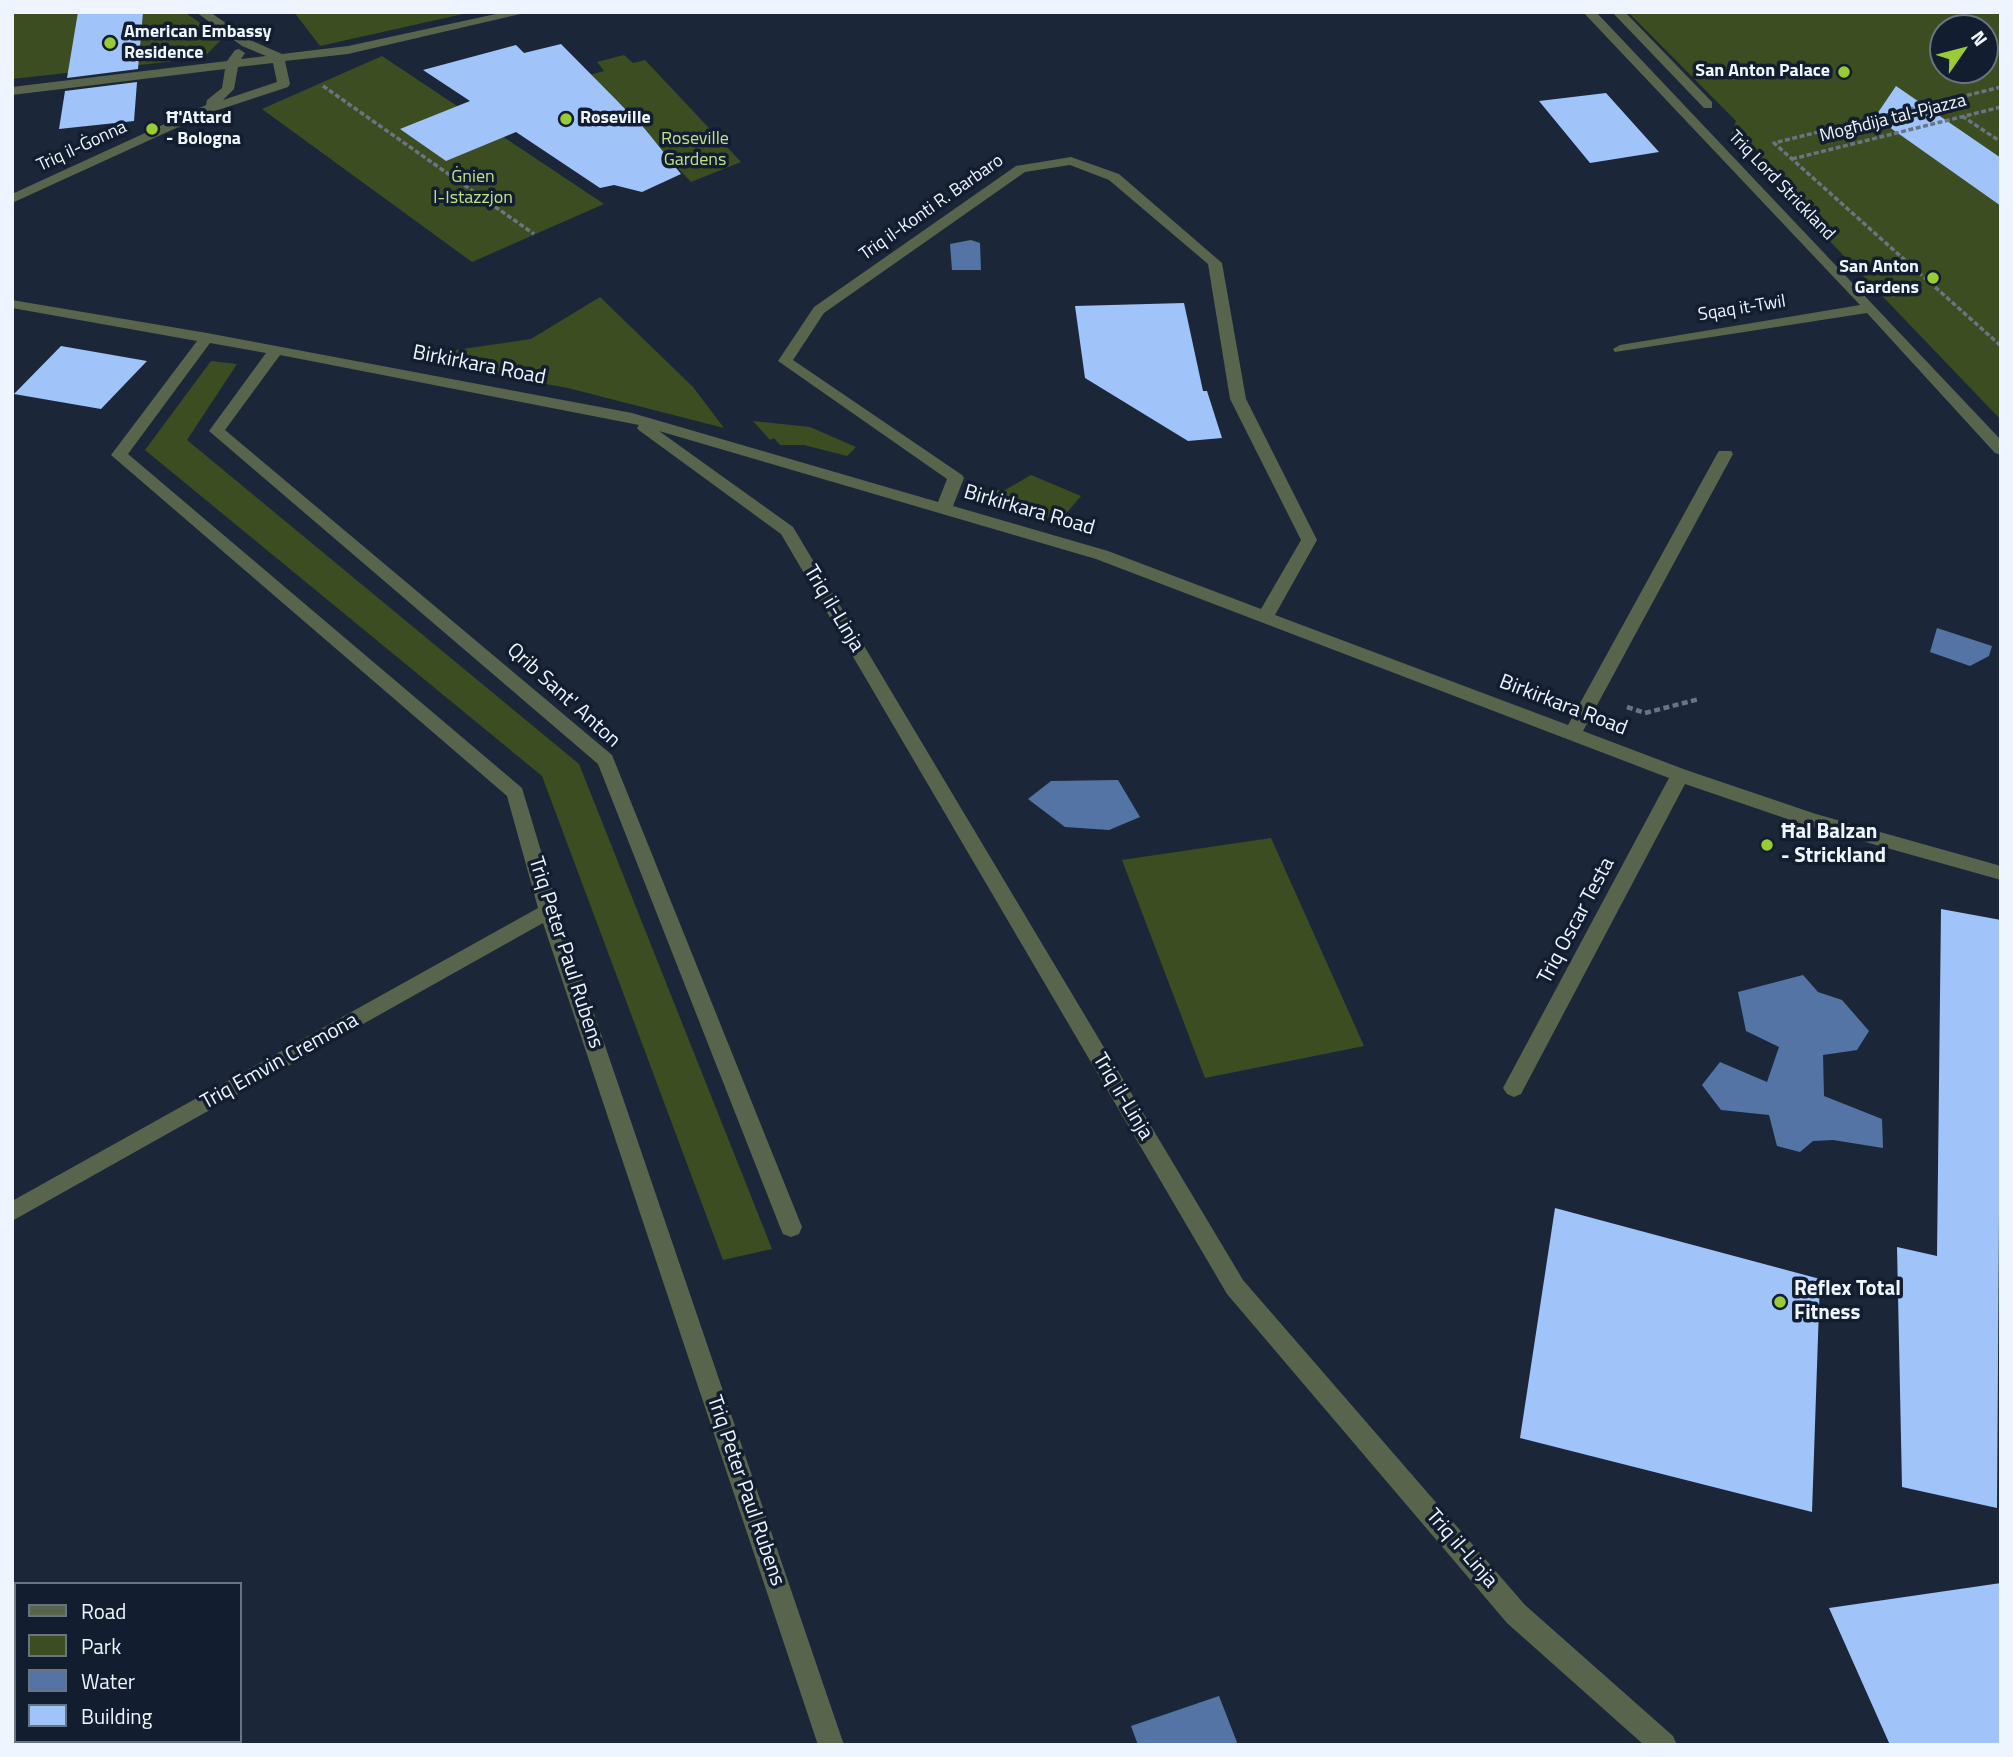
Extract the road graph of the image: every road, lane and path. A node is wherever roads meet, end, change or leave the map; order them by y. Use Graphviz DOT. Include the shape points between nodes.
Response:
graph roads {
  1 [pos="202,12"];
  2 [pos="523,12"];
  3 [pos="1589,12"];
  4 [pos="1618,12"];
  5 [pos="1760,12"];
  6 [pos="1777,12"];
  7 [pos="246,43"];
  8 [pos="278,57"];
  9 [pos="233,63"];
  10 [pos="319,83"];
  11 [pos="2001,87"];
  12 [pos="12,90"];
  13 [pos="1708,105"];
  14 [pos="2001,107"];
  15 [pos="204,110"];
  16 [pos="1962,116"];
  17 [pos="2001,142"];
  18 [pos="1791,159"];
  19 [pos="12,199"];
  20 [pos="534,234"];
  21 [pos="12,304"];
  22 [pos="1870,308"];
  23 [pos="207,337"];
  24 [pos="2001,346"];
  25 [pos="1620,349"];
  26 [pos="276,350"];
  27 [pos="632,418"];
  28 [pos="2001,450"];
  29 [pos="1725,454"];
  30 [pos="943,510"];
  31 [pos="1266,616"];
  32 [pos="1593,695"];
  33 [pos="1699,699"];
  34 [pos="1572,734"];
  35 [pos="1681,775"];
  36 [pos="2001,873"];
  37 [pos="549,911"];
  38 [pos="1514,1088"];
  39 [pos="12,1212"];
  40 [pos="791,1227"];
  41 [pos="831,1745"];
  42 [pos="1664,1745"];
  1 -- 7 [label="street"];
  2 -- 8 [label="street" via="348,50"];
  3 -- 22 [label="street, Triq Lord Strickland"];
  4 -- 13 [label="street"];
  5 -- 6 [label="path"];
  7 -- 8 [label="street"];
  7 -- 9 [label="street"];
  8 -- 9 [label="street"];
  8 -- 15 [label="street, Triq il-Ġonna" via="284,84"];
  9 -- 12 [label="street"];
  9 -- 15 [label="street, Triq il-Ġonna" via="228,89"];
  10 -- 20 [label="path"];
  11 -- 18 [label="path" via="1774,144"];
  14 -- 16 [label="path, Mogħdija tal-Pjazza"];
  15 -- 19 [label="street, Triq il-Ġonna"];
  16 -- 17 [label="path"];
  16 -- 18 [label="path, Mogħdija tal-Pjazza"];
  18 -- 24 [label="path"];
  21 -- 23 [label="street, Birkirkara Road"];
  22 -- 25 [label="street, Sqaq it-Twil"];
  22 -- 28 [label="street, Triq Lord Strickland"];
  23 -- 26 [label="street, Birkirkara Road"];
  23 -- 37 [label="street, Triq Peter Paul Rubens" via="120,455 515,793"];
  26 -- 27 [label="street, Birkirkara Road"];
  26 -- 40 [label="street, Qrib Sant' Anton" via="218,431 606,760"];
  27 -- 30 [label="street, Birkirkara Road"];
  27 -- 42 [label="street, Triq il-Linja" via="787,531 1235,1287 1517,1614"];
  29 -- 32 [label="street"];
  30 -- 31 [label="street, Birkirkara Road" via="1101,555"];
  30 -- 31 [label="street, Triq il-Konti R. Barbaro" via="956,478 785,361 820,310 1021,169 1072,161 1114,177 1215,263 1238,400 1309,540"];
  31 -- 34 [label="street, Birkirkara Road"];
  32 -- 33 [label="path" via="1645,713"];
  32 -- 34 [label="street"];
  34 -- 35 [label="street, Birkirkara Road"];
  35 -- 36 [label="street, Birkirkara Road" via="1812,820"];
  35 -- 38 [label="street, Triq Oscar Testa"];
  37 -- 39 [label="street, Triq Emvin Cremona"];
  37 -- 41 [label="street, Triq Peter Paul Rubens"];
}
